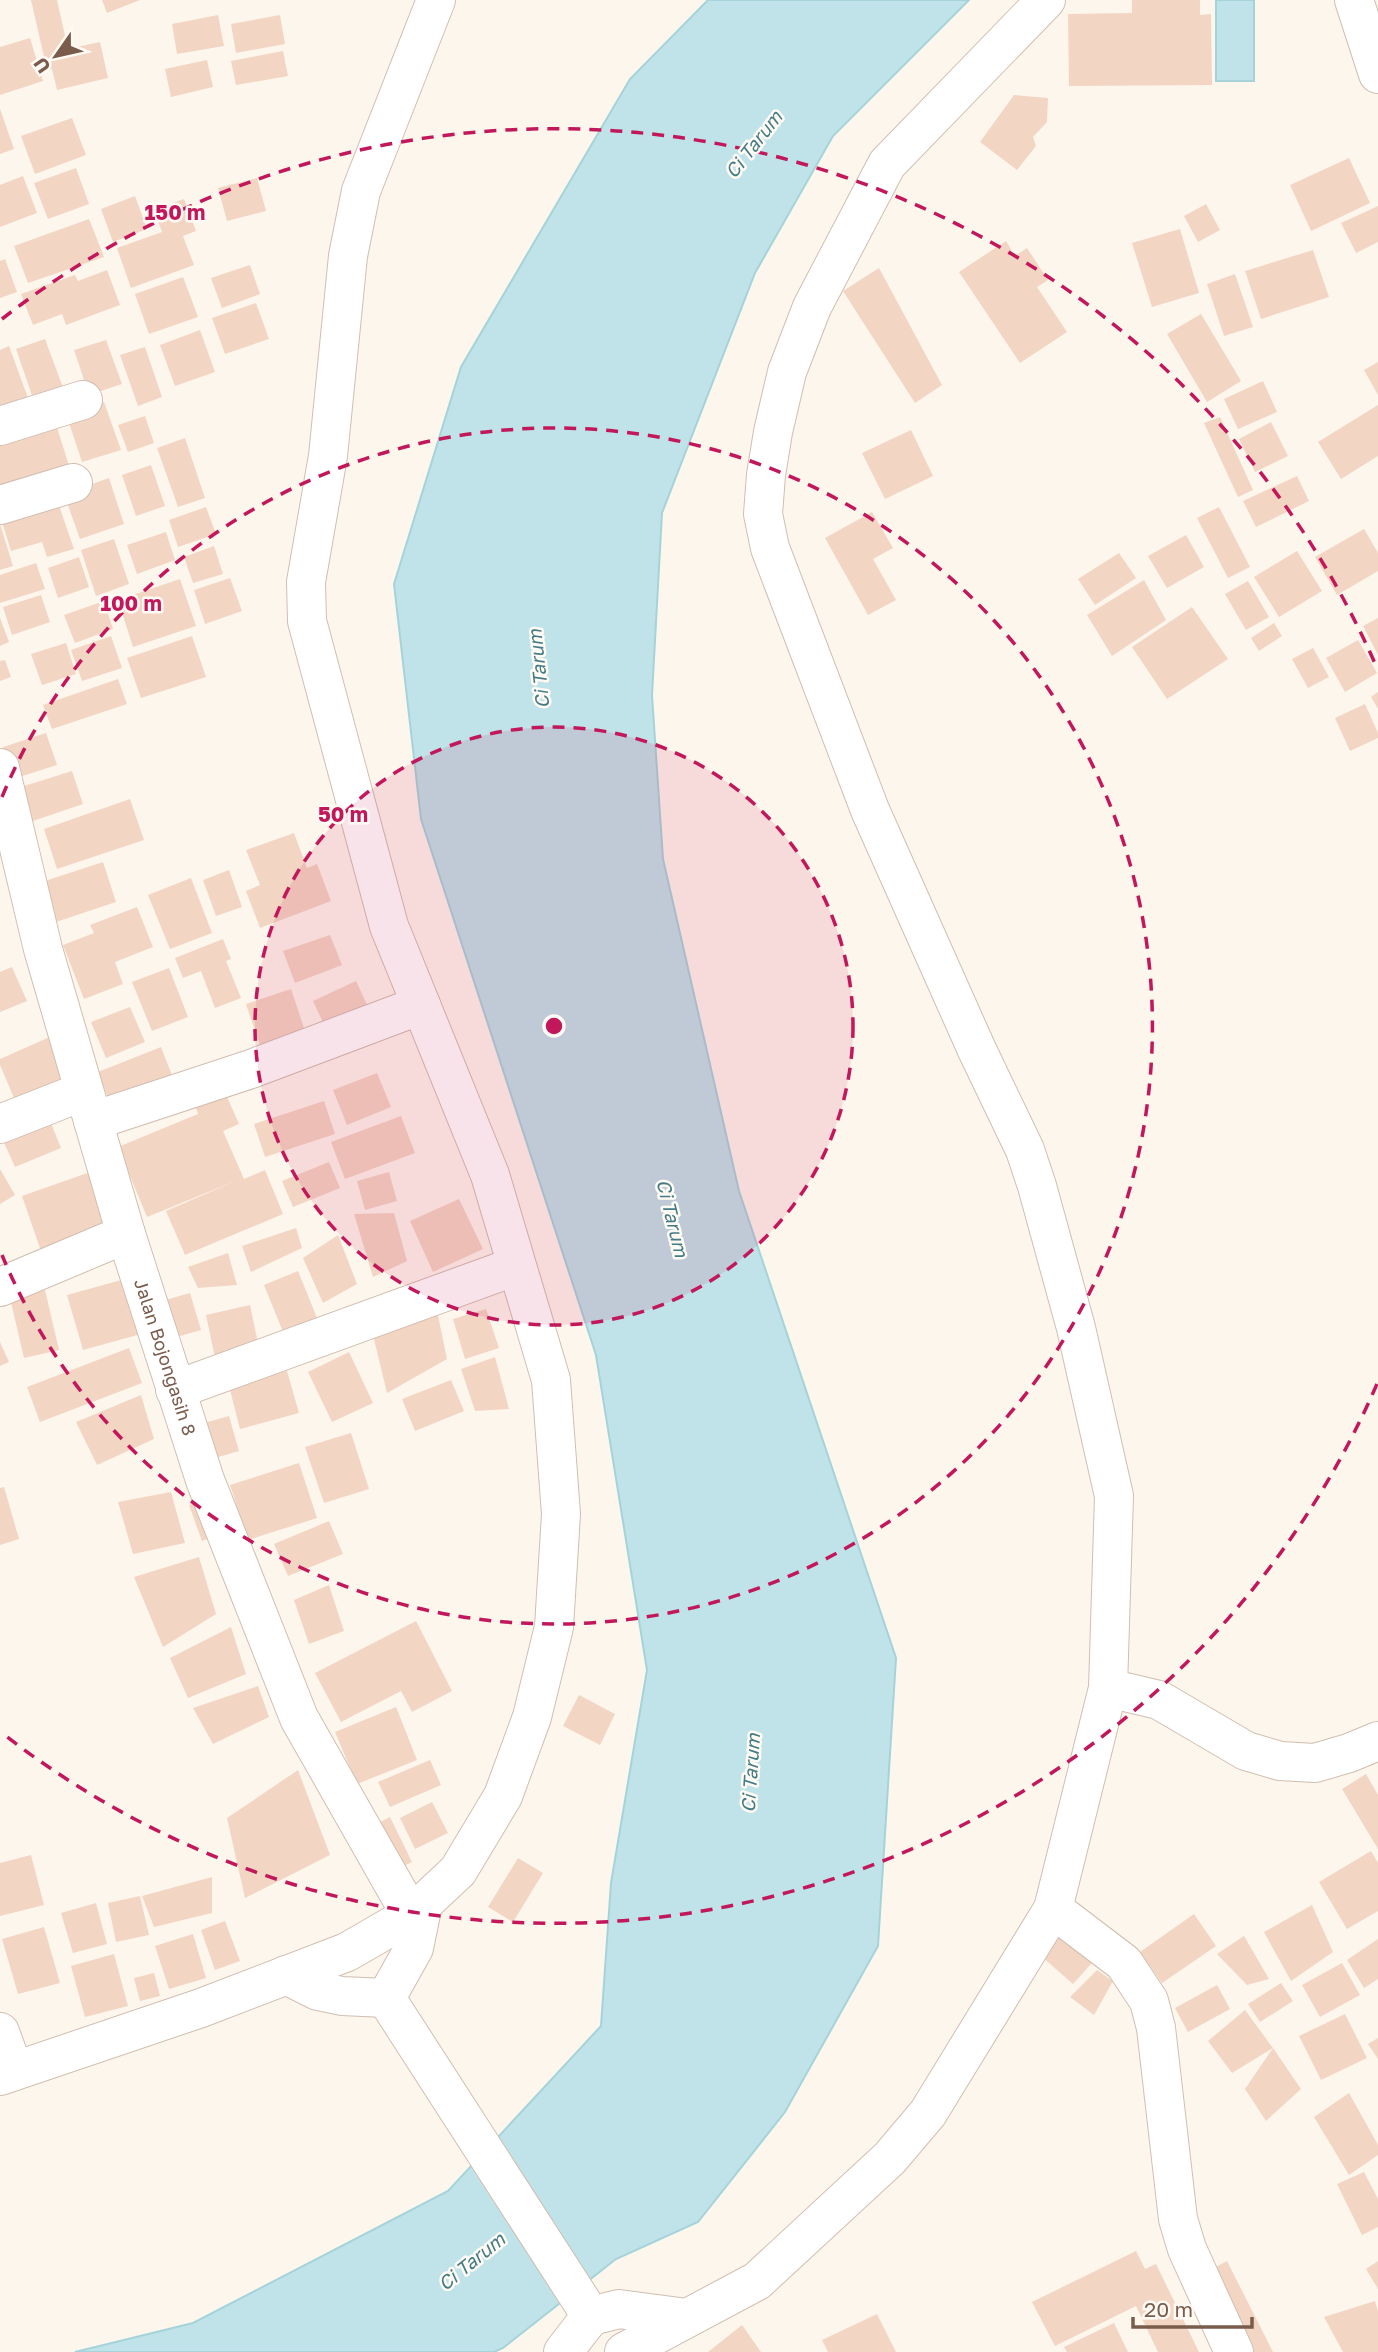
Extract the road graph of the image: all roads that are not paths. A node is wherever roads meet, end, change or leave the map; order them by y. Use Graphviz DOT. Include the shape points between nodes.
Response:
graph roads {
  1 [pos="436,0"];
  2 [pos="1046,0"];
  3 [pos="1353,0"];
  4 [pos="1378,74"];
  5 [pos="83,400"];
  6 [pos="0,426"];
  7 [pos="73,482"];
  8 [pos="0,505"];
  9 [pos="0,768"];
  10 [pos="421,1005"];
  11 [pos="88,1106"];
  12 [pos="0,1124"];
  13 [pos="126,1234"];
  14 [pos="516,1266"];
  15 [pos="0,1287"];
  16 [pos="175,1390"];
  17 [pos="1108,1688"];
  18 [pos="1378,1741"];
  19 [pos="1053,1909"];
  20 [pos="417,1910"];
  21 [pos="286,1975"];
  22 [pos="386,1998"];
  23 [pos="0,2032"];
  24 [pos="7,2073"];
  25 [pos="592,2316"];
  26 [pos="687,2318"];
  27 [pos="563,2352"];
  28 [pos="624,2352"];
  29 [pos="1234,2352"];
  1 -- 10 [label="street" via="361,191 348,256 328,456 306,582 307,621 385,912"];
  2 -- 17 [label="street" via="887,164 812,307 787,372 766,475 763,514 770,548 870,810 1025,1150 1037,1186 1076,1328 1114,1496"];
  3 -- 4 [label="street"];
  5 -- 6 [label="street"];
  7 -- 8 [label="street"];
  9 -- 11 [label="street, Jalan Bojongasih 8" via="43,949"];
  10 -- 11 [label="street" via="251,1069"];
  10 -- 14 [label="street" via="490,1175"];
  11 -- 12 [label="street"];
  11 -- 13 [label="street, Jalan Bojongasih 8"];
  13 -- 15 [label="street"];
  13 -- 16 [label="street, Jalan Bojongasih 8"];
  14 -- 16 [label="street"];
  14 -- 20 [label="street" via="551,1380 561,1514 554,1627 532,1717 503,1797 458,1871"];
  16 -- 20 [label="street, Jalan Bojongasih 8" via="299,1718"];
  17 -- 18 [label="street" via="1160,1700 1246,1751 1280,1761 1315,1763"];
  17 -- 19 [label="street"];
  19 -- 26 [label="street" via="928,2113 890,2158 757,2281"];
  19 -- 29 [label="street" via="1124,1963 1149,2001 1178,2219"];
  20 -- 21 [label="street" via="347,1952"];
  20 -- 22 [label="street" via="414,1948"];
  21 -- 22 [label="street" via="318,1991"];
  21 -- 24 [label="street"];
  22 -- 25 [label="street"];
  23 -- 24 [label="street"];
  25 -- 26 [label="street" via="620,2309"];
  25 -- 27 [label="street"];
  26 -- 28 [label="street"];
}
